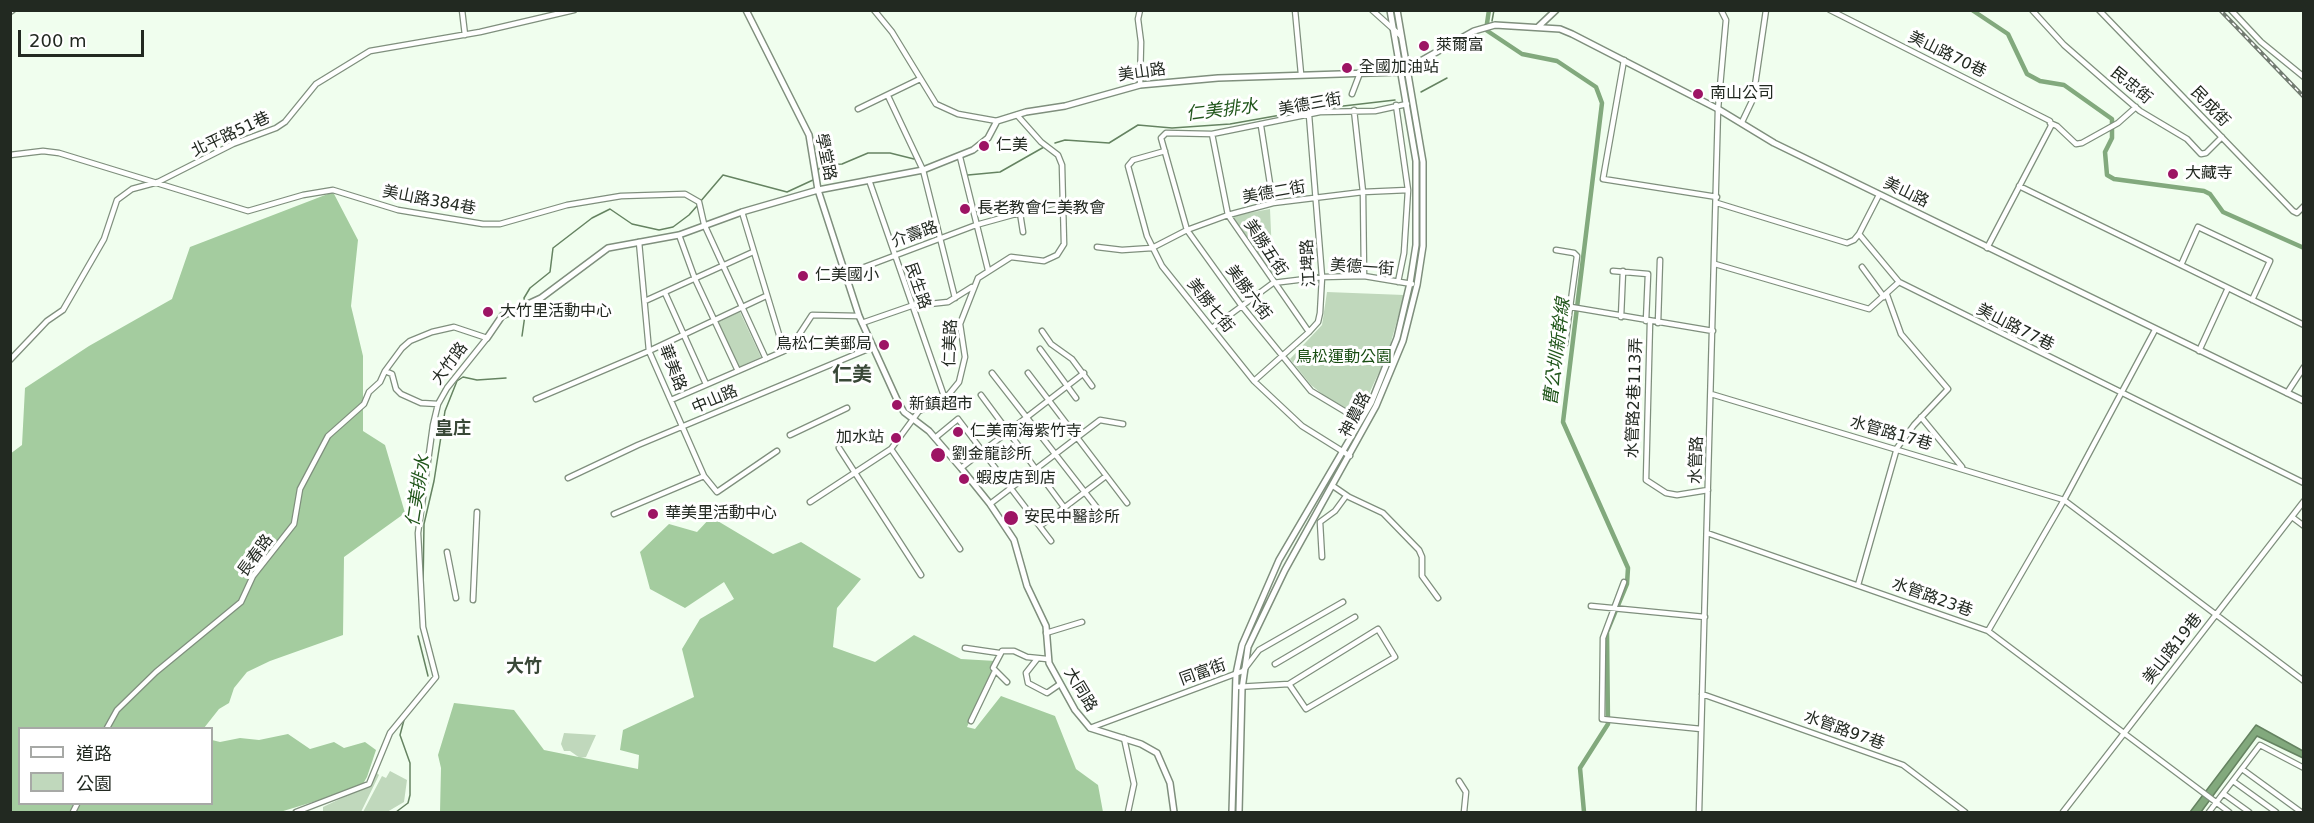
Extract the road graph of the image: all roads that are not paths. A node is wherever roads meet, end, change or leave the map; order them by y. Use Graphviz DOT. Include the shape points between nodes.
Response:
graph roads {
  1 [pos="462,10"];
  2 [pos="574,10"];
  3 [pos="746,10"];
  4 [pos="874,10"];
  5 [pos="1140,10"];
  6 [pos="1294,10"];
  7 [pos="1372,10"];
  8 [pos="1390,10"];
  9 [pos="1397,10"];
  10 [pos="1556,10"];
  11 [pos="1721,10"];
  12 [pos="1766,10"];
  13 [pos="1830,10"];
  14 [pos="2032,10"];
  15 [pos="2099,10"];
  16 [pos="2231,10"];
  17 [pos="1538,27"];
  18 [pos="1394,31"];
  19 [pos="465,35"];
  20 [pos="1401,36"];
  21 [pos="1624,60"];
  22 [pos="1408,69"];
  23 [pos="1401,72"];
  24 [pos="1360,73"];
  25 [pos="1302,74"];
  26 [pos="2304,77"];
  27 [pos="920,79"];
  28 [pos="1140,85"];
  29 [pos="1352,94"];
  30 [pos="888,96"];
  31 [pos="1407,104"];
  32 [pos="1396,105"];
  33 [pos="2136,107"];
  34 [pos="1718,108"];
  35 [pos="858,109"];
  36 [pos="1354,110"];
  37 [pos="1017,115"];
  38 [pos="1309,115"];
  39 [pos="997,121"];
  40 [pos="1742,122"];
  41 [pos="2050,123"];
  42 [pos="1261,126"];
  43 [pos="1212,134"];
  44 [pos="2222,136"];
  45 [pos="1165,151"];
  46 [pos="10,155"];
  47 [pos="960,157"];
  48 [pos="923,170"];
  49 [pos="870,180"];
  50 [pos="158,183"];
  51 [pos="2019,186"];
  52 [pos="818,190"];
  53 [pos="1408,190"];
  54 [pos="1364,192"];
  55 [pos="1879,195"];
  56 [pos="1317,198"];
  57 [pos="1717,200"];
  58 [pos="1063,201"];
  59 [pos="1273,204"];
  60 [pos="2304,206"];
  61 [pos="742,212"];
  62 [pos="1020,213"];
  63 [pos="1228,214"];
  64 [pos="705,224"];
  65 [pos="976,225"];
  66 [pos="1187,230"];
  67 [pos="1023,232"];
  68 [pos="1859,234"];
  69 [pos="679,236"];
  70 [pos="939,239"];
  71 [pos="639,242"];
  72 [pos="1097,247"];
  73 [pos="1152,248"];
  74 [pos="1987,248"];
  75 [pos="1556,250"];
  76 [pos="753,252"];
  77 [pos="894,256"];
  78 [pos="1660,260"];
  79 [pos="1715,264"];
  80 [pos="2181,265"];
  81 [pos="723,266"];
  82 [pos="1862,267"];
  83 [pos="988,270"];
  84 [pos="1613,271"];
  85 [pos="1623,272"];
  86 [pos="846,274"];
  87 [pos="1364,276"];
  88 [pos="1322,277"];
  89 [pos="695,279"];
  90 [pos="1398,282"];
  91 [pos="1899,282"];
  92 [pos="1273,283"];
  93 [pos="1410,283"];
  94 [pos="1417,285"];
  95 [pos="972,287"];
  96 [pos="2228,288"];
  97 [pos="665,293"];
  98 [pos="766,296"];
  99 [pos="1885,296"];
  100 [pos="955,298"];
  101 [pos="2252,300"];
  102 [pos="645,301"];
  103 [pos="1241,305"];
  104 [pos="911,306"];
  105 [pos="1569,307"];
  106 [pos="742,308"];
  107 [pos="860,316"];
  108 [pos="1621,317"];
  109 [pos="714,321"];
  110 [pos="1648,322"];
  111 [pos="862,323"];
  112 [pos="1658,323"];
  113 [pos="2304,325"];
  114 [pos="1212,328"];
  115 [pos="2155,330"];
  116 [pos="1042,331"];
  117 [pos="1713,331"];
  118 [pos="1310,332"];
  119 [pos="684,335"];
  120 [pos="487,338"];
  121 [pos="1565,344"];
  122 [pos="873,347"];
  123 [pos="1040,349"];
  124 [pos="650,351"];
  125 [pos="784,351"];
  126 [pos="2199,351"];
  127 [pos="1283,358"];
  128 [pos="766,359"];
  129 [pos="10,360"];
  130 [pos="2304,367"];
  131 [pos="385,371"];
  132 [pos="738,371"];
  133 [pos="992,373"];
  134 [pos="1084,373"];
  135 [pos="1028,374"];
  136 [pos="1254,381"];
  137 [pos="706,384"];
  138 [pos="1068,386"];
  139 [pos="1092,386"];
  140 [pos="2287,393"];
  141 [pos="1711,394"];
  142 [pos="2121,394"];
  143 [pos="981,395"];
  144 [pos="1076,398"];
  145 [pos="536,399"];
  146 [pos="945,399"];
  147 [pos="671,400"];
  148 [pos="1048,400"];
  149 [pos="2304,401"];
  150 [pos="438,404"];
  151 [pos="847,408"];
  152 [pos="1922,417"];
  153 [pos="1026,418"];
  154 [pos="1356,418"];
  155 [pos="912,419"];
  156 [pos="1123,424"];
  157 [pos="683,426"];
  158 [pos="1008,432"];
  159 [pos="790,435"];
  160 [pos="1077,437"];
  161 [pos="935,438"];
  162 [pos="839,448"];
  163 [pos="1897,448"];
  164 [pos="891,449"];
  165 [pos="777,451"];
  166 [pos="983,451"];
  167 [pos="1055,453"];
  168 [pos="1343,453"];
  169 [pos="1350,456"];
  170 [pos="1962,467"];
  171 [pos="961,468"];
  172 [pos="1035,469"];
  173 [pos="855,474"];
  174 [pos="704,476"];
  175 [pos="1106,477"];
  176 [pos="568,478"];
  177 [pos="2304,483"];
  178 [pos="1333,486"];
  179 [pos="1012,487"];
  180 [pos="1708,490"];
  181 [pos="1085,492"];
  182 [pos="1347,496"];
  183 [pos="2064,500"];
  184 [pos="2304,501"];
  185 [pos="810,502"];
  186 [pos="1127,503"];
  187 [pos="990,504"];
  188 [pos="1064,507"];
  189 [pos="477,512"];
  190 [pos="1101,513"];
  191 [pos="614,514"];
  192 [pos="2292,517"];
  193 [pos="1075,522"];
  194 [pos="1040,526"];
  195 [pos="2304,526"];
  196 [pos="1707,533"];
  197 [pos="1051,541"];
  198 [pos="960,549"];
  199 [pos="447,552"];
  200 [pos="1322,557"];
  201 [pos="1023,570"];
  202 [pos="921,575"];
  203 [pos="1624,582"];
  204 [pos="1858,585"];
  205 [pos="456,598"];
  206 [pos="1438,598"];
  207 [pos="473,600"];
  208 [pos="1343,602"];
  209 [pos="1591,606"];
  210 [pos="1617,609"];
  211 [pos="2215,615"];
  212 [pos="1355,617"];
  213 [pos="1705,617"];
  214 [pos="1082,622"];
  215 [pos="1988,631"];
  216 [pos="1047,633"];
  217 [pos="965,648"];
  218 [pos="999,653"];
  219 [pos="1037,658"];
  220 [pos="1047,659"];
  221 [pos="1275,664"];
  222 [pos="1243,671"];
  223 [pos="994,673"];
  224 [pos="1236,674"];
  225 [pos="2304,681"];
  226 [pos="1007,682"];
  227 [pos="1060,684"];
  228 [pos="1289,684"];
  229 [pos="1239,688"];
  230 [pos="1702,694"];
  231 [pos="971,721"];
  232 [pos="108,727"];
  233 [pos="1090,728"];
  234 [pos="1701,729"];
  235 [pos="2123,734"];
  236 [pos="1124,738"];
  237 [pos="2304,768"];
  238 [pos="2242,769"];
  239 [pos="1459,781"];
  240 [pos="2233,781"];
  241 [pos="2224,794"];
  242 [pos="2215,802"];
  243 [pos="2302,812"];
  244 [pos="296,813"];
  245 [pos="1128,813"];
  246 [pos="1174,813"];
  247 [pos="1232,813"];
  248 [pos="1239,813"];
  249 [pos="1464,813"];
  250 [pos="1699,813"];
  251 [pos="1965,813"];
  252 [pos="2063,813"];
  253 [pos="2209,813"];
  254 [pos="2229,813"];
  255 [pos="2248,813"];
  256 [pos="2276,813"];
  1 -- 19 [label="street"];
  2 -- 19 [label="street, 北平路51巷"];
  3 -- 52 [label="street, 學堂路" via="809,135"];
  4 -- 27 [label="street"];
  5 -- 28 [label="street"];
  6 -- 25 [label="street"];
  7 -- 18 [label="street"];
  8 -- 18 [label="street, 神農路"];
  9 -- 20 [label="street, 神農路"];
  10 -- 17 [label="street"];
  11 -- 34 [label="street, 水管路" via="1726,20"];
  12 -- 40 [label="street" via="1753,99"];
  13 -- 41 [label="street, 美山路70巷" via="2046,117"];
  14 -- 33 [label="street, 民忠街" via="2064,45"];
  15 -- 44 [label="street, 民成街"];
  16 -- 26 [label="street" via="2269,49"];
  17 -- 21 [label="street, 美山路" via="1572,34"];
  17 -- 22 [label="street, 美山路" via="1482,28"];
  18 -- 20 [label="street"];
  18 -- 23 [label="street, 神農路"];
  19 -- 50 [label="street, 北平路51巷" via="370,51 316,84 276,128 233,144"];
  20 -- 22 [label="street, 神農路"];
  21 -- 34 [label="street, 美山路"];
  21 -- 57 [label="street" via="1603,179"];
  22 -- 23 [label="street, 美山路"];
  22 -- 94 [label="street, 神農路" via="1423,162 1423,246"];
  23 -- 24 [label="street, 美山路"];
  23 -- 31 [label="street, 神農路"];
  24 -- 25 [label="street, 美山路"];
  24 -- 29 [label="street"];
  25 -- 28 [label="street, 美山路"];
  27 -- 30 [label="street"];
  27 -- 39 [label="street" via="936,104 958,114"];
  28 -- 37 [label="street, 美山路"];
  30 -- 35 [label="street"];
  30 -- 48 [label="street"];
  31 -- 32 [label="street, 美德三街"];
  31 -- 93 [label="street, 神農路" via="1416,161 1417,204"];
  32 -- 36 [label="street, 美德三街" via="1375,111"];
  32 -- 53 [label="street"];
  33 -- 41 [label="street, 美山路70巷" via="2118,123 2082,143 2076,144"];
  33 -- 44 [label="street, 民忠街" via="2187,139 2201,154"];
  34 -- 40 [label="street, 美山路"];
  34 -- 57 [label="street, 水管路"];
  36 -- 38 [label="street, 美德三街"];
  36 -- 54 [label="street"];
  37 -- 39 [label="street, 美山路"];
  37 -- 58 [label="street, 仁美路" via="1058,155"];
  38 -- 42 [label="street, 美德三街"];
  38 -- 56 [label="street, 江埤路"];
  39 -- 47 [label="street" via="984,143"];
  40 -- 55 [label="street, 美山路" via="1774,143"];
  41 -- 51 [label="street"];
  42 -- 43 [label="street, 美德三街"];
  42 -- 59 [label="street"];
  43 -- 45 [label="street, 美德三街" via="1166,133 1161,138"];
  43 -- 63 [label="street, 美勝五街"];
  44 -- 60 [label="street, 民成街" via="2293,211 2297,213"];
  45 -- 66 [label="street, 美勝六街"];
  45 -- 73 [label="street, 美勝七街" via="1133,160 1128,166"];
  46 -- 50 [label="street" via="59,153"];
  47 -- 48 [label="street"];
  47 -- 65 [label="street"];
  48 -- 49 [label="street"];
  48 -- 70 [label="street"];
  49 -- 52 [label="street"];
  49 -- 77 [label="street, 民生路"];
  50 -- 64 [label="street, 美山路384巷" via="248,211 333,190 398,210 483,224 500,224 567,205 621,196 685,194 699,202"];
  50 -- 129 [label="street, 北平路51巷" via="132,189 117,200 104,239 67,304"];
  51 -- 74 [label="street"];
  51 -- 80 [label="street"];
  52 -- 61 [label="street, 大竹路"];
  52 -- 86 [label="street, 學堂路"];
  53 -- 54 [label="street, 美德二街"];
  53 -- 90 [label="street"];
  54 -- 56 [label="street, 美德二街"];
  54 -- 87 [label="street"];
  55 -- 68 [label="street"];
  55 -- 74 [label="street, 美山路"];
  56 -- 59 [label="street, 美德二街"];
  56 -- 88 [label="street, 江埤路"];
  57 -- 68 [label="street" via="1847,243"];
  57 -- 79 [label="street, 水管路"];
  58 -- 62 [label="street, 介壽路"];
  58 -- 83 [label="street, 仁美路" via="1064,244 1057,255 1044,261 1011,256"];
  59 -- 63 [label="street, 美德二街"];
  61 -- 64 [label="street, 大竹路"];
  61 -- 76 [label="street"];
  62 -- 65 [label="street, 介壽路"];
  62 -- 67 [label="street"];
  63 -- 66 [label="street, 美德二街"];
  63 -- 92 [label="street, 美勝五街"];
  64 -- 69 [label="street, 大竹路"];
  64 -- 81 [label="street"];
  65 -- 70 [label="street, 介壽路"];
  65 -- 83 [label="street"];
  66 -- 73 [label="street, 美德二街"];
  66 -- 103 [label="street, 美勝六街"];
  68 -- 91 [label="street, 美山路77巷"];
  69 -- 71 [label="street, 大竹路"];
  69 -- 89 [label="street"];
  70 -- 77 [label="street, 介壽路"];
  70 -- 100 [label="street"];
  71 -- 102 [label="street, 華美路"];
  71 -- 120 [label="street, 大竹路" via="600,252 541,298 502,316"];
  72 -- 73 [label="street"];
  73 -- 114 [label="street, 美勝七街"];
  74 -- 115 [label="street, 美山路"];
  75 -- 105 [label="street" via="1574,252 1577,256"];
  76 -- 81 [label="street"];
  76 -- 98 [label="street"];
  77 -- 86 [label="street, 介壽路"];
  77 -- 104 [label="street, 民生路"];
  78 -- 112 [label="street"];
  79 -- 99 [label="street" via="1865,309 1873,308"];
  79 -- 117 [label="street, 水管路"];
  80 -- 96 [label="street"];
  80 -- 101 [label="street" via="2198,227 2270,261"];
  81 -- 89 [label="street"];
  81 -- 106 [label="street"];
  82 -- 99 [label="street"];
  83 -- 95 [label="street, 仁美路"];
  84 -- 85 [label="street"];
  85 -- 108 [label="street"];
  85 -- 110 [label="street" via="1648,274"];
  86 -- 107 [label="street, 學堂路"];
  87 -- 88 [label="street, 美德一街"];
  87 -- 90 [label="street, 美德一街"];
  88 -- 92 [label="street, 美德一街"];
  88 -- 118 [label="street, 江埤路" via="1320,313"];
  89 -- 97 [label="street"];
  89 -- 109 [label="street"];
  90 -- 93 [label="street, 美德一街"];
  91 -- 99 [label="street"];
  91 -- 142 [label="street, 美山路77巷"];
  92 -- 103 [label="street, 美德一街"];
  92 -- 118 [label="street, 美勝五街"];
  93 -- 94 [label="street, 美德一街"];
  93 -- 168 [label="street, 神農路" via="1388,363"];
  94 -- 169 [label="street, 神農路" via="1395,365"];
  95 -- 100 [label="street"];
  95 -- 146 [label="street, 仁美路" via="960,324 964,370"];
  96 -- 101 [label="street"];
  96 -- 126 [label="street"];
  97 -- 102 [label="street"];
  97 -- 119 [label="street"];
  98 -- 106 [label="street"];
  98 -- 125 [label="street"];
  99 -- 152 [label="street" via="1901,334 1948,389"];
  100 -- 104 [label="street"];
  101 -- 113 [label="street"];
  102 -- 124 [label="street, 華美路"];
  103 -- 114 [label="street, 美德一街"];
  103 -- 127 [label="street, 美勝六街"];
  104 -- 111 [label="street"];
  104 -- 146 [label="street, 民生路"];
  105 -- 108 [label="street"];
  105 -- 121 [label="street"];
  106 -- 109 [label="street"];
  106 -- 128 [label="street"];
  107 -- 111 [label="street, 學堂路"];
  107 -- 125 [label="street" via="808,317 795,341"];
  108 -- 110 [label="street"];
  109 -- 119 [label="street"];
  109 -- 132 [label="street"];
  110 -- 112 [label="street"];
  110 -- 180 [label="street, 水管路2巷113弄" via="1646,480 1677,495"];
  111 -- 122 [label="street, 學堂路"];
  112 -- 117 [label="street"];
  114 -- 136 [label="street, 美勝七街"];
  115 -- 126 [label="street, 美山路"];
  115 -- 142 [label="street"];
  116 -- 134 [label="street"];
  117 -- 141 [label="street, 水管路"];
  118 -- 127 [label="street, 江埤路"];
  119 -- 124 [label="street"];
  119 -- 137 [label="street"];
  120 -- 131 [label="street, 長春路" via="454,327 432,332 410,341"];
  120 -- 150 [label="street, 大竹路"];
  122 -- 155 [label="street, 學堂路" via="899,404"];
  122 -- 157 [label="street, 中山路"];
  123 -- 138 [label="street"];
  124 -- 145 [label="street"];
  124 -- 147 [label="street, 華美路"];
  125 -- 128 [label="street"];
  126 -- 140 [label="street, 美山路"];
  127 -- 136 [label="street, 江埤路"];
  127 -- 154 [label="street, 美勝六街" via="1311,391"];
  128 -- 132 [label="street"];
  130 -- 140 [label="street"];
  131 -- 150 [label="street" via="392,374 401,394 421,403"];
  131 -- 232 [label="street, 長春路" via="364,405 328,436 300,489 294,524 253,576 241,602 156,672 117,710"];
  132 -- 137 [label="street"];
  133 -- 153 [label="street"];
  134 -- 138 [label="street"];
  134 -- 139 [label="street"];
  135 -- 148 [label="street"];
  136 -- 168 [label="street, 美勝七街" via="1302,426"];
  137 -- 147 [label="street"];
  138 -- 144 [label="street"];
  138 -- 148 [label="street"];
  140 -- 149 [label="street, 美山路"];
  141 -- 163 [label="street, 水管路17巷"];
  141 -- 180 [label="street, 水管路"];
  142 -- 177 [label="street, 美山路77巷"];
  142 -- 183 [label="street"];
  143 -- 158 [label="street"];
  146 -- 155 [label="street, 仁美路" via="919,411"];
  147 -- 157 [label="street, 華美路"];
  148 -- 153 [label="street"];
  148 -- 160 [label="street"];
  150 -- 244 [label="street, 大竹路" via="418,533 423,627 436,677 390,733 369,784"];
  151 -- 159 [label="street"];
  152 -- 163 [label="street"];
  152 -- 170 [label="street"];
  153 -- 158 [label="street"];
  153 -- 167 [label="street"];
  155 -- 161 [label="street, 學堂路"];
  155 -- 164 [label="street"];
  156 -- 160 [label="street" via="1100,420"];
  157 -- 174 [label="street, 華美路"];
  157 -- 176 [label="street, 中山路"];
  158 -- 166 [label="street"];
  158 -- 172 [label="street"];
  160 -- 167 [label="street"];
  160 -- 175 [label="street"];
  161 -- 166 [label="street" via="958,419"];
  161 -- 171 [label="street, 學堂路"];
  162 -- 173 [label="street"];
  163 -- 170 [label="street, 水管路17巷"];
  163 -- 204 [label="street"];
  164 -- 173 [label="street"];
  164 -- 198 [label="street"];
  165 -- 174 [label="street, 華美路" via="717,492"];
  166 -- 171 [label="street"];
  166 -- 179 [label="street"];
  167 -- 172 [label="street"];
  167 -- 181 [label="street"];
  168 -- 169 [label="street, 美勝七街"];
  168 -- 224 [label="street, 神農路" via="1279,560 1250,622"];
  169 -- 178 [label="street, 神農路"];
  170 -- 183 [label="street, 水管路17巷"];
  171 -- 187 [label="street, 學堂路"];
  172 -- 179 [label="street"];
  172 -- 188 [label="street"];
  173 -- 185 [label="street"];
  173 -- 202 [label="street"];
  174 -- 191 [label="street"];
  175 -- 181 [label="street"];
  175 -- 186 [label="street"];
  178 -- 182 [label="street"];
  178 -- 222 [label="street, 神農路" via="1257,625"];
  179 -- 187 [label="street"];
  179 -- 194 [label="street"];
  180 -- 196 [label="street, 水管路"];
  181 -- 188 [label="street"];
  181 -- 190 [label="street"];
  182 -- 200 [label="street" via="1320,522"];
  182 -- 206 [label="street" via="1383,513 1420,551 1422,576"];
  183 -- 211 [label="street, 水管路17巷"];
  183 -- 215 [label="street"];
  184 -- 192 [label="street, 美山路19巷"];
  187 -- 201 [label="street, 學堂路" via="1014,540"];
  188 -- 193 [label="street"];
  188 -- 194 [label="street"];
  189 -- 207 [label="street"];
  192 -- 195 [label="street"];
  192 -- 211 [label="street, 美山路19巷"];
  194 -- 197 [label="street"];
  196 -- 204 [label="street, 水管路23巷"];
  196 -- 213 [label="street, 水管路"];
  199 -- 205 [label="street"];
  201 -- 216 [label="street, 大同路"];
  203 -- 210 [label="street"];
  204 -- 215 [label="street, 水管路23巷"];
  208 -- 222 [label="street, 同富街" via="1259,650"];
  209 -- 210 [label="street"];
  210 -- 213 [label="street"];
  210 -- 234 [label="street" via="1603,638 1604,720"];
  211 -- 225 [label="street, 水管路17巷"];
  211 -- 235 [label="street, 美山路19巷"];
  212 -- 221 [label="street"];
  213 -- 230 [label="street, 水管路"];
  214 -- 216 [label="street"];
  215 -- 235 [label="street, 水管路23巷"];
  216 -- 220 [label="street, 大同路"];
  217 -- 218 [label="street"];
  218 -- 219 [label="street" via="1014,651"];
  218 -- 223 [label="street"];
  219 -- 220 [label="street"];
  219 -- 227 [label="street" via="1026,673 1028,682 1047,693"];
  220 -- 227 [label="street, 大同路"];
  222 -- 224 [label="street, 同富街"];
  222 -- 229 [label="street, 神農路"];
  223 -- 226 [label="street"];
  223 -- 231 [label="street"];
  224 -- 229 [label="street, 神農路"];
  224 -- 233 [label="street, 同富街"];
  227 -- 233 [label="street, 大同路"];
  228 -- 228 [label="street" via="1378,629 1395,657 1306,709"];
  228 -- 229 [label="street"];
  229 -- 247 [label="street, 神農路"];
  229 -- 248 [label="street, 神農路"];
  230 -- 234 [label="street, 水管路"];
  230 -- 251 [label="street, 水管路97巷" via="1902,765"];
  233 -- 236 [label="street, 大同路"];
  234 -- 250 [label="street, 水管路"];
  235 -- 242 [label="street, 水管路23巷"];
  235 -- 252 [label="street, 美山路19巷"];
  236 -- 245 [label="street" via="1134,784"];
  236 -- 246 [label="street, 大同路" via="1156,753 1170,783"];
  237 -- 238 [label="street" via="2260,745"];
  238 -- 240 [label="street"];
  238 -- 243 [label="street"];
  239 -- 249 [label="street" via="1466,792"];
  240 -- 241 [label="street"];
  240 -- 256 [label="street"];
  241 -- 242 [label="street"];
  241 -- 255 [label="street"];
  242 -- 253 [label="street"];
  242 -- 254 [label="street, 水管路23巷"];
}
